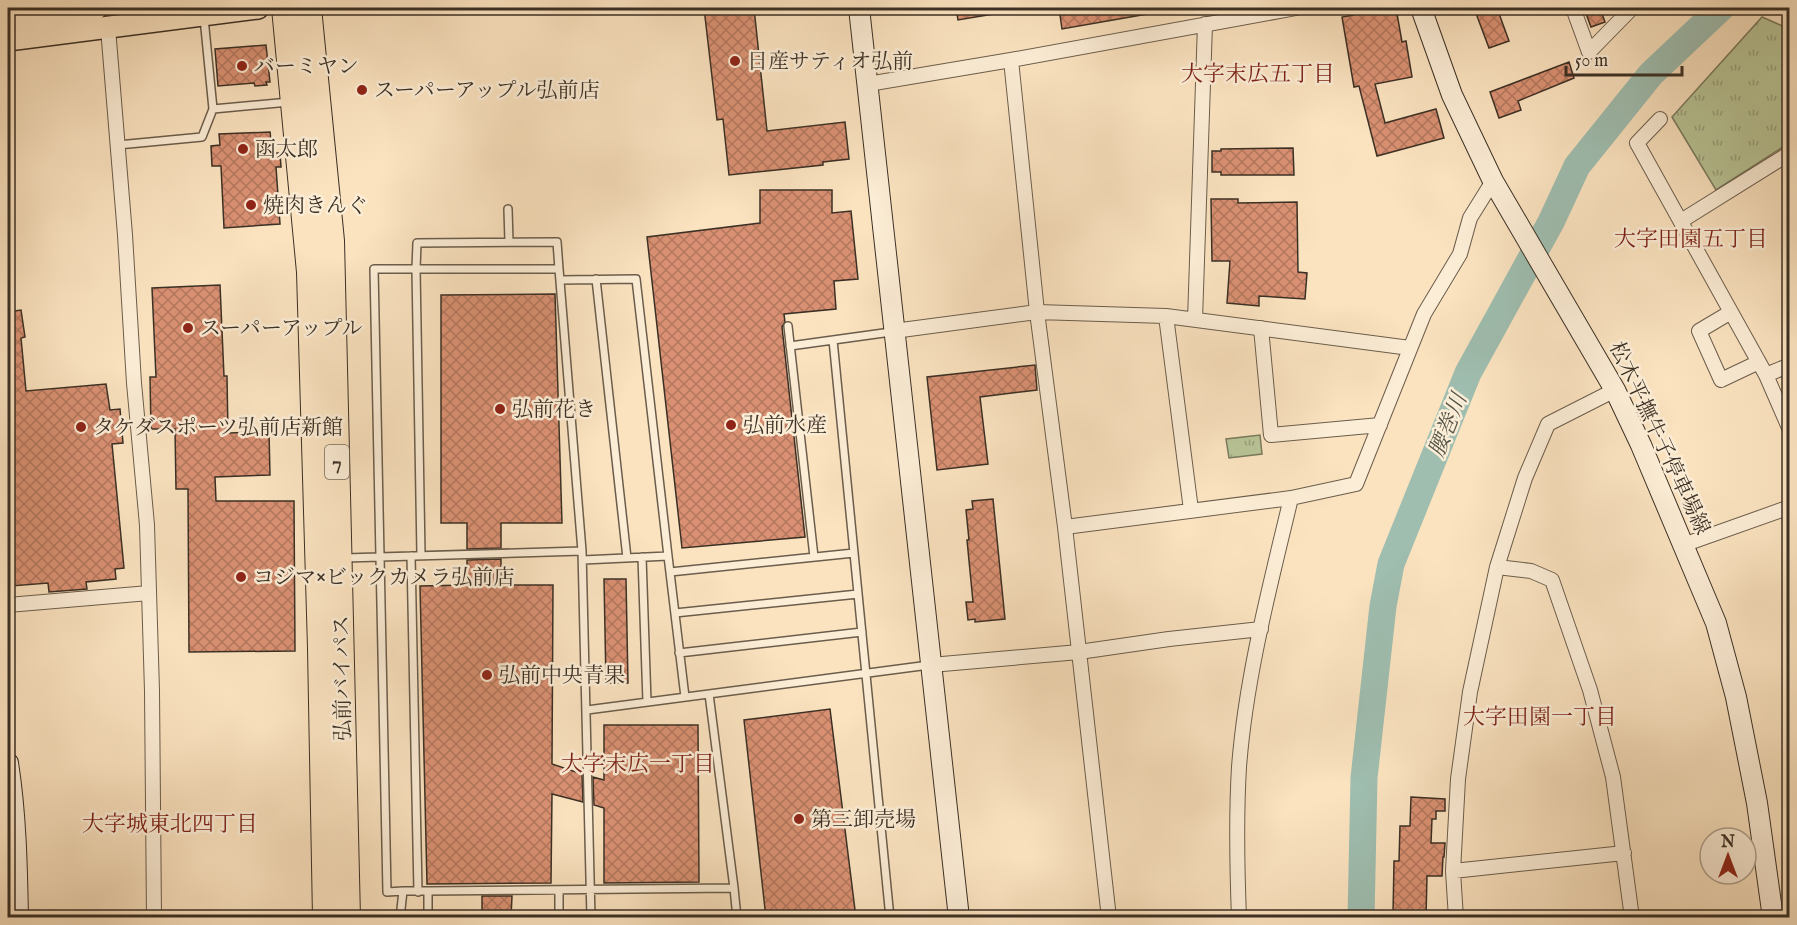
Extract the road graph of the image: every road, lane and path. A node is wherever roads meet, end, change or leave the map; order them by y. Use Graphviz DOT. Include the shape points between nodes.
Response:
graph roads {
  1 [pos="97,8"];
  2 [pos="258,8"];
  3 [pos="285,8"];
  4 [pos="308,8"];
  5 [pos="860,8"];
  6 [pos="1296,8"];
  7 [pos="1421,8"];
  8 [pos="1573,8"];
  9 [pos="1632,8"];
  10 [pos="203,15"];
  11 [pos="8,19"];
  12 [pos="1205,24"];
  13 [pos="108,28"];
  14 [pos="8,40"];
  15 [pos="1011,60"];
  16 [pos="868,84"];
  17 [pos="294,101"];
  18 [pos="213,109"];
  19 [pos="1660,119"];
  20 [pos="118,145"];
  21 [pos="1790,153"];
  22 [pos="1493,181"];
  23 [pos="508,208"];
  24 [pos="1681,221"];
  25 [pos="509,242"];
  26 [pos="416,269"];
  27 [pos="560,269"];
  28 [pos="596,279"];
  29 [pos="560,280"];
  30 [pos="1037,312"];
  31 [pos="1731,312"];
  32 [pos="1166,316"];
  33 [pos="1195,320"];
  34 [pos="788,326"];
  35 [pos="1261,328"];
  36 [pos="894,332"];
  37 [pos="833,340"];
  38 [pos="790,346"];
  39 [pos="1410,348"];
  40 [pos="1759,362"];
  41 [pos="1790,365"];
  42 [pos="1766,375"];
  43 [pos="1615,390"];
  44 [pos="1380,425"];
  45 [pos="1790,430"];
  46 [pos="1291,498"];
  47 [pos="1790,507"];
  48 [pos="1191,510"];
  49 [pos="1065,526"];
  50 [pos="1683,545"];
  51 [pos="582,551"];
  52 [pos="854,553"];
  53 [pos="421,555"];
  54 [pos="411,556"];
  55 [pos="668,556"];
  56 [pos="380,557"];
  57 [pos="642,557"];
  58 [pos="814,557"];
  59 [pos="339,558"];
  60 [pos="627,558"];
  61 [pos="583,560"];
  62 [pos="1497,567"];
  63 [pos="669,572"];
  64 [pos="149,593"];
  65 [pos="858,594"];
  66 [pos="8,605"];
  67 [pos="675,613"];
  68 [pos="1261,629"];
  69 [pos="861,632"];
  70 [pos="1079,652"];
  71 [pos="679,653"];
  72 [pos="931,665"];
  73 [pos="866,674"];
  74 [pos="709,694"];
  75 [pos="685,697"];
  76 [pos="646,702"];
  77 [pos="587,710"];
  78 [pos="8,763"];
  79 [pos="1624,853"];
  80 [pos="1454,871"];
  81 [pos="734,888"];
  82 [pos="558,890"];
  83 [pos="591,890"];
  84 [pos="403,891"];
  85 [pos="428,891"];
  86 [pos="418,892"];
  87 [pos="18,918"];
  88 [pos="154,918"];
  89 [pos="326,918"];
  90 [pos="347,918"];
  91 [pos="400,918"];
  92 [pos="428,918"];
  93 [pos="559,918"];
  94 [pos="591,918"];
  95 [pos="737,918"];
  96 [pos="890,918"];
  97 [pos="959,918"];
  98 [pos="1108,918"];
  99 [pos="1239,918"];
  100 [pos="1456,918"];
  101 [pos="1632,918"];
  102 [pos="1773,918"];
  1 -- 11 [label="main road"];
  2 -- 10 [label="main road"];
  3 -- 17 [label="highway, 弘前バイパス / 7"];
  4 -- 59 [label="highway, 弘前バイパス / 7" via="331,241"];
  5 -- 16 [label="street"];
  6 -- 12 [label="street"];
  7 -- 22 [label="street, 松木平撫牛子停車場線" via="1452,95"];
  8 -- 9 [label="street" via="1589,52"];
  10 -- 13 [label="main road" via="165,17"];
  10 -- 18 [label="lane"];
  12 -- 15 [label="street"];
  12 -- 33 [label="street"];
  13 -- 14 [label="main road"];
  13 -- 20 [label="street"];
  15 -- 16 [label="street"];
  15 -- 30 [label="street"];
  16 -- 36 [label="street"];
  17 -- 18 [label="lane"];
  17 -- 89 [label="highway, 弘前バイパス / 7" via="310,272"];
  18 -- 20 [label="lane" via="202,137"];
  19 -- 24 [label="street" via="1637,143"];
  20 -- 64 [label="street"];
  21 -- 24 [label="street"];
  22 -- 39 [label="street" via="1470,218 1460,254 1424,314"];
  22 -- 43 [label="street, 松木平撫牛子停車場線"];
  23 -- 25 [label="lane"];
  24 -- 31 [label="street"];
  25 -- 26 [label="lane" via="417,243"];
  25 -- 27 [label="lane" via="556,242"];
  26 -- 27 [label="lane"];
  26 -- 53 [label="lane"];
  26 -- 56 [label="lane" via="374,269"];
  27 -- 29 [label="lane"];
  28 -- 29 [label="lane"];
  28 -- 55 [label="lane" via="636,279"];
  28 -- 60 [label="lane"];
  29 -- 51 [label="lane"];
  30 -- 32 [label="street"];
  30 -- 36 [label="street"];
  30 -- 49 [label="street"];
  31 -- 40 [label="street"];
  31 -- 40 [label="street" via="1699,332 1720,380"];
  32 -- 33 [label="street"];
  32 -- 48 [label="street"];
  33 -- 35 [label="street"];
  34 -- 38 [label="lane"];
  35 -- 39 [label="street"];
  35 -- 44 [label="street" via="1271,435"];
  36 -- 37 [label="lane"];
  36 -- 72 [label="street"];
  37 -- 38 [label="lane"];
  37 -- 52 [label="lane"];
  38 -- 58 [label="lane"];
  39 -- 44 [label="street"];
  40 -- 42 [label="street"];
  41 -- 42 [label="street"];
  42 -- 45 [label="street"];
  43 -- 50 [label="street, 松木平撫牛子停車場線"];
  43 -- 62 [label="street" via="1548,424 1525,478"];
  44 -- 46 [label="street" via="1356,484"];
  46 -- 48 [label="street"];
  46 -- 68 [label="street"];
  47 -- 50 [label="street"];
  48 -- 49 [label="street"];
  49 -- 70 [label="street"];
  50 -- 102 [label="street, 松木平撫牛子停車場線" via="1716,623 1736,697 1757,803"];
  51 -- 53 [label="lane"];
  51 -- 61 [label="lane"];
  52 -- 58 [label="lane"];
  52 -- 65 [label="lane"];
  53 -- 54 [label="lane"];
  54 -- 56 [label="lane"];
  54 -- 86 [label="lane"];
  55 -- 57 [label="lane"];
  55 -- 63 [label="lane"];
  56 -- 59 [label="lane"];
  56 -- 84 [label="lane" via="387,892"];
  57 -- 60 [label="lane"];
  57 -- 76 [label="lane"];
  58 -- 63 [label="lane"];
  59 -- 90 [label="highway, 弘前バイパス / 7"];
  60 -- 61 [label="lane"];
  61 -- 77 [label="lane"];
  62 -- 79 [label="street" via="1531,571 1552,579 1590,690 1613,777"];
  62 -- 80 [label="street" via="1470,692 1458,779"];
  63 -- 67 [label="lane"];
  64 -- 66 [label="street"];
  64 -- 88 [label="street"];
  65 -- 67 [label="lane"];
  65 -- 69 [label="lane"];
  67 -- 71 [label="lane"];
  68 -- 70 [label="street"];
  68 -- 99 [label="street" via="1239,766"];
  69 -- 71 [label="lane"];
  69 -- 73 [label="lane"];
  70 -- 72 [label="street"];
  70 -- 98 [label="street"];
  71 -- 75 [label="lane"];
  72 -- 73 [label="lane"];
  72 -- 97 [label="street"];
  73 -- 74 [label="lane"];
  73 -- 96 [label="lane"];
  74 -- 75 [label="lane"];
  74 -- 81 [label="lane"];
  75 -- 76 [label="lane"];
  76 -- 77 [label="lane"];
  77 -- 83 [label="lane"];
  78 -- 87 [label="street"];
  79 -- 80 [label="street"];
  79 -- 101 [label="street"];
  80 -- 100 [label="street"];
  81 -- 83 [label="lane"];
  81 -- 95 [label="lane"];
  82 -- 83 [label="lane"];
  82 -- 85 [label="lane"];
  82 -- 93 [label="lane"];
  83 -- 94 [label="lane"];
  84 -- 86 [label="lane"];
  84 -- 91 [label="lane"];
  85 -- 86 [label="lane"];
  85 -- 92 [label="lane"];
}
